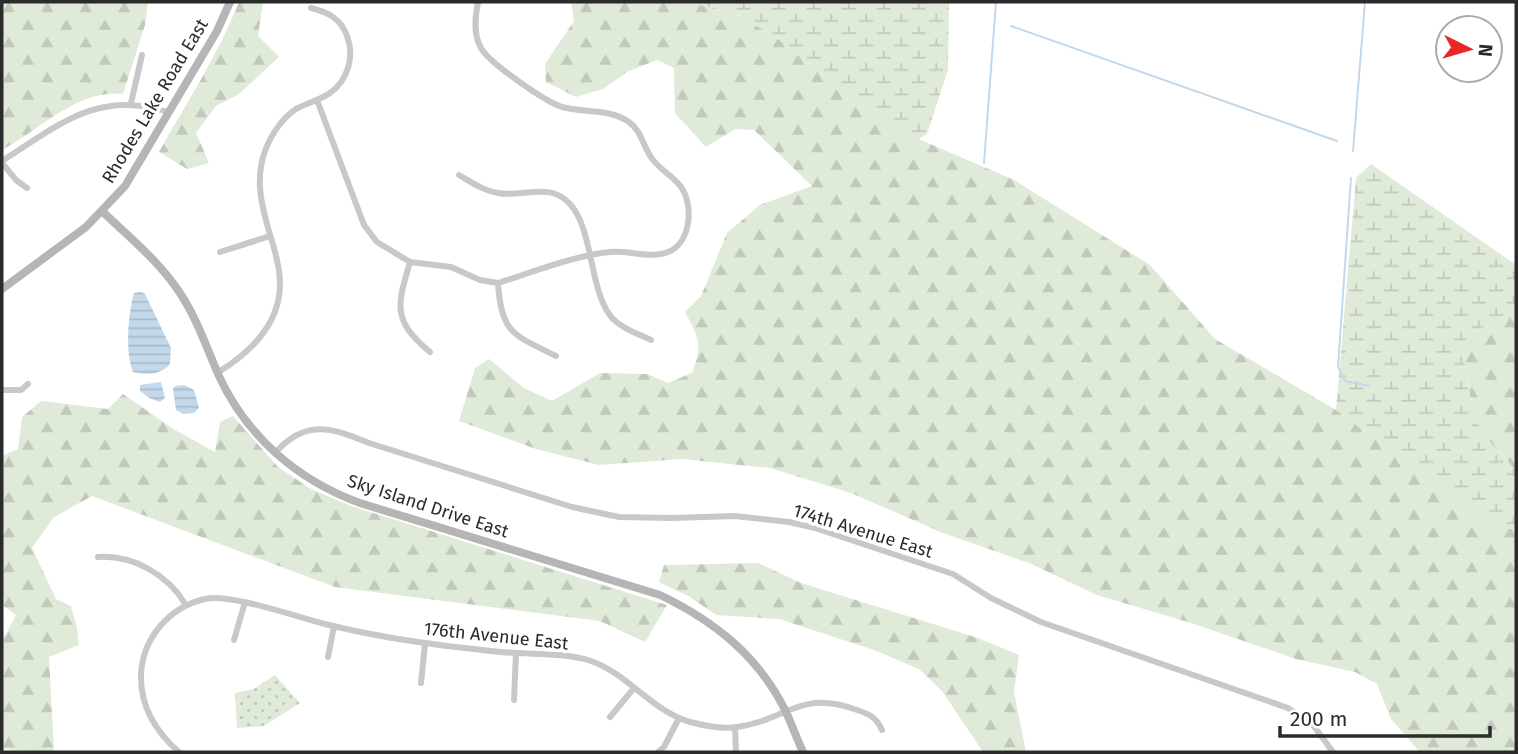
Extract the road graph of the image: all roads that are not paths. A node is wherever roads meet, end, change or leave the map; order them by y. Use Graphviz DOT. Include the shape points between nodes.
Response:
graph roads {
  1 [pos="230,2"];
  2 [pos="478,2"];
  3 [pos="311,8"];
  4 [pos="142,55"];
  5 [pos="317,100"];
  6 [pos="131,103"];
  7 [pos="169,112"];
  8 [pos="2,162"];
  9 [pos="459,175"];
  10 [pos="27,188"];
  11 [pos="103,212"];
  12 [pos="270,236"];
  13 [pos="220,252"];
  14 [pos="589,256"];
  15 [pos="410,262"];
  16 [pos="498,283"];
  17 [pos="2,289"];
  18 [pos="651,340"];
  19 [pos="430,352"];
  20 [pos="556,356"];
  21 [pos="218,373"];
  22 [pos="28,384"];
  23 [pos="2,390"];
  24 [pos="275,453"];
  25 [pos="98,557"];
  26 [pos="245,602"];
  27 [pos="186,606"];
  28 [pos="334,626"];
  29 [pos="234,640"];
  30 [pos="425,644"];
  31 [pos="516,653"];
  32 [pos="328,657"];
  33 [pos="421,683"];
  34 [pos="634,688"];
  35 [pos="514,700"];
  36 [pos="785,711"];
  37 [pos="610,717"];
  38 [pos="680,718"];
  39 [pos="735,727"];
  40 [pos="882,730"];
  41 [pos="179,752"];
  42 [pos="658,752"];
  43 [pos="736,752"];
  44 [pos="803,752"];
  45 [pos="1333,752"];
  1 -- 7 [label="street, Rhodes Lake Road East"];
  2 -- 14 [label="street" via="476,37 488,58 551,103 629,122 654,162 685,196 688,224 672,251 613,251"];
  3 -- 5 [label="street" via="339,22 351,54 342,80"];
  4 -- 6 [label="street"];
  5 -- 12 [label="street" via="285,119 264,154 259,192"];
  5 -- 15 [label="street" via="364,225 377,242"];
  6 -- 7 [label="street"];
  6 -- 8 [label="street" via="72,117"];
  7 -- 11 [label="street, Rhodes Lake Road East" via="132,177"];
  8 -- 10 [label="street"];
  9 -- 14 [label="street" via="498,193 536,190 563,198 579,219"];
  11 -- 17 [label="street, Rhodes Lake Road East"];
  11 -- 21 [label="street, Sky Island Drive East" via="178,290 197,321"];
  12 -- 13 [label="street"];
  12 -- 21 [label="street" via="280,281 273,316 256,344"];
  14 -- 16 [label="street"];
  14 -- 18 [label="street" via="608,313"];
  15 -- 16 [label="street" via="451,267"];
  15 -- 19 [label="street" via="401,312 408,331"];
  16 -- 20 [label="street" via="501,311 509,328"];
  21 -- 24 [label="street, Sky Island Drive East" via="237,410"];
  22 -- 23 [label="street" via="22,390"];
  24 -- 36 [label="street, Sky Island Drive East" via="341,496 680,605 732,639 766,677"];
  24 -- 45 [label="street, 174th Avenue East" via="295,435 329,428 600,513 646,518 735,516 815,528 953,574 1041,622 1288,708 1313,725"];
  25 -- 27 [label="street" via="123,559 158,574"];
  26 -- 27 [label="street, 176th Avenue East" via="215,598"];
  26 -- 28 [label="street, 176th Avenue East"];
  26 -- 29 [label="street"];
  27 -- 41 [label="street" via="153,635 141,673 146,707 161,734"];
  28 -- 30 [label="street, 176th Avenue East"];
  28 -- 32 [label="street"];
  30 -- 31 [label="street, 176th Avenue East"];
  30 -- 33 [label="street"];
  31 -- 34 [label="street, 176th Avenue East" via="592,662"];
  31 -- 35 [label="street"];
  34 -- 37 [label="street"];
  34 -- 38 [label="street, 176th Avenue East"];
  36 -- 39 [label="street, 176th Avenue East"];
  36 -- 40 [label="street, 176th Avenue East" via="820,701 836,703 870,715"];
  36 -- 44 [label="street, Sky Island Drive East"];
  38 -- 39 [label="street, 176th Avenue East" via="713,727"];
  38 -- 42 [label="street"];
  39 -- 43 [label="street"];
}
